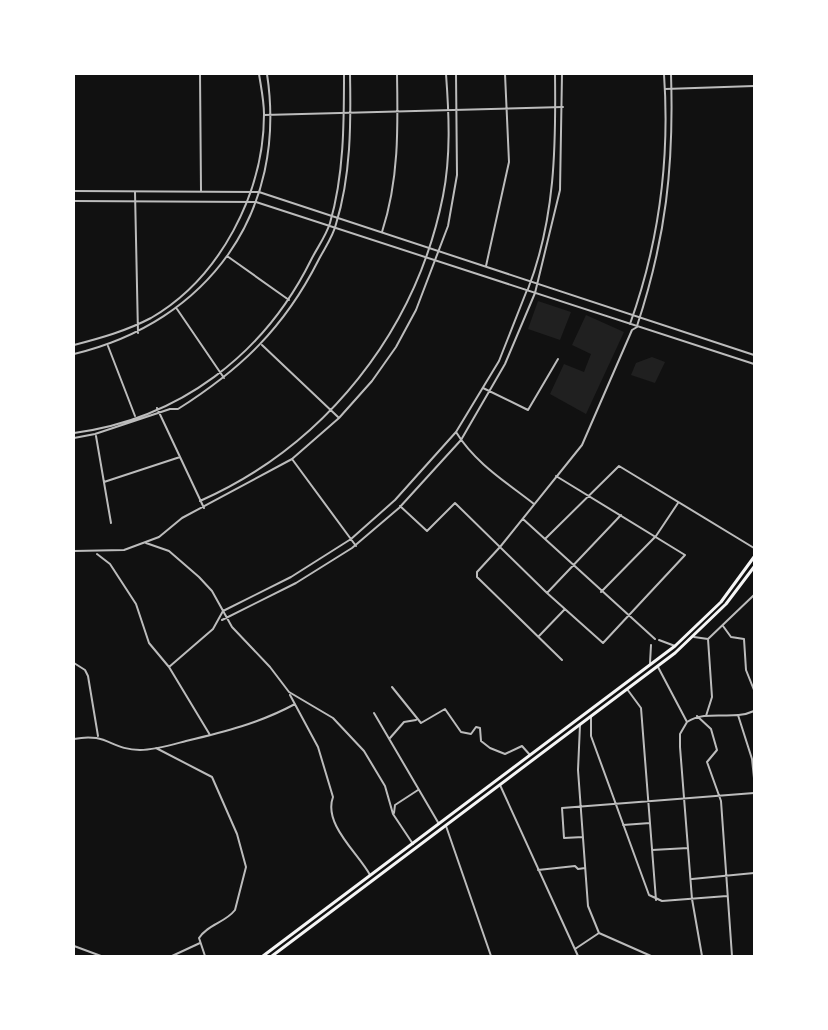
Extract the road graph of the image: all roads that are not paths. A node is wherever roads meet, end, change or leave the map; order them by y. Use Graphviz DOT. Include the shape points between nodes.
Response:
graph roads {
  1 [pos="200,74"];
  2 [pos="259,74"];
  3 [pos="267,74"];
  4 [pos="344,74"];
  5 [pos="350,74"];
  6 [pos="397,74"];
  7 [pos="446,74"];
  8 [pos="456,74"];
  9 [pos="505,74"];
  10 [pos="555,74"];
  11 [pos="562,74"];
  12 [pos="664,74"];
  13 [pos="671,74"];
  14 [pos="754,86"];
  15 [pos="672,87"];
  16 [pos="665,89"];
  17 [pos="555,107"];
  18 [pos="562,107"];
  19 [pos="506,108"];
  20 [pos="448,110"];
  21 [pos="458,110"];
  22 [pos="351,111"];
  23 [pos="397,111"];
  24 [pos="344,112"];
  25 [pos="272,113"];
  26 [pos="264,115"];
  27 [pos="74,191"];
  28 [pos="135,191"];
  29 [pos="201,191"];
  30 [pos="250,191"];
  31 [pos="259,192"];
  32 [pos="74,201"];
  33 [pos="135,201"];
  34 [pos="248,201"];
  35 [pos="256,202"];
  36 [pos="331,215"];
  37 [pos="338,218"];
  38 [pos="329,224"];
  39 [pos="336,226"];
  40 [pos="382,232"];
  41 [pos="430,248"];
  42 [pos="439,251"];
  43 [pos="227,256"];
  44 [pos="426,257"];
  45 [pos="436,260"];
  46 [pos="486,267"];
  47 [pos="531,281"];
  48 [pos="538,284"];
  49 [pos="527,290"];
  50 [pos="535,293"];
  51 [pos="640,294"];
  52 [pos="647,296"];
  53 [pos="289,300"];
  54 [pos="600,305"];
  55 [pos="177,309"];
  56 [pos="597,313"];
  57 [pos="633,315"];
  58 [pos="640,318"];
  59 [pos="137,324"];
  60 [pos="630,324"];
  61 [pos="637,326"];
  62 [pos="632,330"];
  63 [pos="138,333"];
  64 [pos="74,345"];
  65 [pos="262,345"];
  66 [pos="108,346"];
  67 [pos="74,354"];
  68 [pos="754,355"];
  69 [pos="558,359"];
  70 [pos="754,364"];
  71 [pos="221,373"];
  72 [pos="225,379"];
  73 [pos="483,388"];
  74 [pos="489,392"];
  75 [pos="157,408"];
  76 [pos="331,410"];
  77 [pos="159,413"];
  78 [pos="136,417"];
  79 [pos="339,418"];
  80 [pos="137,422"];
  81 [pos="94,430"];
  82 [pos="456,432"];
  83 [pos="74,433"];
  84 [pos="95,434"];
  85 [pos="74,438"];
  86 [pos="460,440"];
  87 [pos="180,458"];
  88 [pos="292,459"];
  89 [pos="556,476"];
  90 [pos="104,482"];
  91 [pos="590,496"];
  92 [pos="200,501"];
  93 [pos="678,502"];
  94 [pos="534,504"];
  95 [pos="400,506"];
  96 [pos="204,508"];
  97 [pos="621,515"];
  98 [pos="523,519"];
  99 [pos="111,523"];
  100 [pos="656,536"];
  101 [pos="546,538"];
  102 [pos="351,539"];
  103 [pos="146,543"];
  104 [pos="356,546"];
  105 [pos="500,548"];
  106 [pos="754,548"];
  107 [pos="74,551"];
  108 [pos="96,553"];
  109 [pos="754,557"];
  110 [pos="573,564"];
  111 [pos="754,567"];
  112 [pos="294,575"];
  113 [pos="296,583"];
  114 [pos="547,592"];
  115 [pos="602,592"];
  116 [pos="754,595"];
  117 [pos="565,609"];
  118 [pos="223,611"];
  119 [pos="629,617"];
  120 [pos="227,618"];
  121 [pos="220,620"];
  122 [pos="723,626"];
  123 [pos="539,636"];
  124 [pos="694,637"];
  125 [pos="708,639"];
  126 [pos="650,641"];
  127 [pos="675,646"];
  128 [pos="562,660"];
  129 [pos="74,663"];
  130 [pos="650,665"];
  131 [pos="169,667"];
  132 [pos="658,667"];
  133 [pos="392,687"];
  134 [pos="627,689"];
  135 [pos="754,690"];
  136 [pos="289,692"];
  137 [pos="295,704"];
  138 [pos="754,711"];
  139 [pos="374,713"];
  140 [pos="697,716"];
  141 [pos="706,716"];
  142 [pos="738,716"];
  143 [pos="591,717"];
  144 [pos="416,720"];
  145 [pos="687,722"];
  146 [pos="580,724"];
  147 [pos="210,735"];
  148 [pos="98,736"];
  149 [pos="390,739"];
  150 [pos="74,740"];
  151 [pos="156,748"];
  152 [pos="530,755"];
  153 [pos="754,778"];
  154 [pos="500,785"];
  155 [pos="418,790"];
  156 [pos="754,793"];
  157 [pos="720,796"];
  158 [pos="684,797"];
  159 [pos="648,800"];
  160 [pos="615,804"];
  161 [pos="580,806"];
  162 [pos="393,816"];
  163 [pos="650,823"];
  164 [pos="439,824"];
  165 [pos="622,825"];
  166 [pos="446,826"];
  167 [pos="583,837"];
  168 [pos="413,844"];
  169 [pos="688,848"];
  170 [pos="652,850"];
  171 [pos="585,868"];
  172 [pos="538,870"];
  173 [pos="754,873"];
  174 [pos="370,876"];
  175 [pos="725,876"];
  176 [pos="690,879"];
  177 [pos="727,896"];
  178 [pos="692,899"];
  179 [pos="656,900"];
  180 [pos="599,933"];
  181 [pos="200,943"];
  182 [pos="74,946"];
  183 [pos="574,949"];
  184 [pos="101,957"];
  185 [pos="172,957"];
  186 [pos="204,957"];
  187 [pos="263,957"];
  188 [pos="272,957"];
  189 [pos="491,957"];
  190 [pos="578,957"];
  191 [pos="651,957"];
  192 [pos="702,957"];
  193 [pos="732,957"];
  1 -- 29 [label="street"];
  2 -- 26 [label="street"];
  3 -- 25 [label="street"];
  4 -- 24 [label="street"];
  5 -- 22 [label="street"];
  6 -- 23 [label="street"];
  7 -- 20 [label="street"];
  8 -- 21 [label="street"];
  9 -- 19 [label="street"];
  10 -- 17 [label="street"];
  11 -- 18 [label="street"];
  12 -- 16 [label="street"];
  13 -- 15 [label="street"];
  14 -- 15 [label="street"];
  15 -- 16 [label="street"];
  15 -- 52 [label="street" via="669,196"];
  16 -- 51 [label="street" via="664,177 658,222"];
  17 -- 18 [label="street"];
  17 -- 19 [label="street"];
  17 -- 47 [label="street" via="553,188"];
  18 -- 48 [label="street" via="559,196"];
  19 -- 21 [label="street"];
  19 -- 46 [label="street" via="509,162"];
  20 -- 21 [label="street"];
  20 -- 23 [label="street"];
  20 -- 41 [label="street" via="443,196"];
  21 -- 42 [label="street" via="457,175"];
  22 -- 23 [label="street"];
  22 -- 24 [label="street"];
  22 -- 37 [label="street" via="348,162"];
  23 -- 40 [label="street" via="394,180"];
  24 -- 25 [label="street"];
  24 -- 36 [label="street" via="342,156"];
  25 -- 26 [label="street"];
  25 -- 31 [label="street"];
  26 -- 30 [label="street"];
  27 -- 28 [label="street"];
  28 -- 29 [label="street"];
  28 -- 33 [label="street"];
  29 -- 30 [label="street"];
  30 -- 31 [label="street"];
  30 -- 34 [label="street"];
  31 -- 35 [label="street"];
  31 -- 36 [label="street"];
  32 -- 33 [label="street"];
  33 -- 34 [label="street"];
  33 -- 59 [label="street"];
  34 -- 35 [label="street"];
  34 -- 59 [label="street" via="210,264 162,310"];
  35 -- 38 [label="street"];
  35 -- 43 [label="street"];
  36 -- 37 [label="street"];
  36 -- 38 [label="street"];
  37 -- 39 [label="street"];
  37 -- 40 [label="street"];
  38 -- 39 [label="street"];
  38 -- 53 [label="street"];
  39 -- 44 [label="street"];
  39 -- 65 [label="street" via="305,287"];
  40 -- 41 [label="street"];
  41 -- 42 [label="street"];
  41 -- 44 [label="street"];
  42 -- 45 [label="street"];
  42 -- 46 [label="street"];
  43 -- 53 [label="street"];
  43 -- 55 [label="street"];
  44 -- 45 [label="street"];
  44 -- 76 [label="street" via="404,310 375,361"];
  45 -- 49 [label="street"];
  45 -- 79 [label="street" via="396,347"];
  46 -- 47 [label="street"];
  47 -- 48 [label="street"];
  47 -- 49 [label="street"];
  48 -- 50 [label="street"];
  48 -- 54 [label="street"];
  49 -- 50 [label="street"];
  49 -- 73 [label="street" via="499,361"];
  50 -- 56 [label="street"];
  50 -- 74 [label="street"];
  51 -- 52 [label="street"];
  51 -- 57 [label="street"];
  52 -- 58 [label="street"];
  53 -- 71 [label="street" via="243,355"];
  54 -- 56 [label="street"];
  54 -- 57 [label="street"];
  55 -- 63 [label="street"];
  55 -- 71 [label="street"];
  56 -- 60 [label="street"];
  57 -- 58 [label="street"];
  57 -- 60 [label="street"];
  58 -- 61 [label="street"];
  58 -- 68 [label="street"];
  59 -- 63 [label="street"];
  59 -- 64 [label="street" via="105,338"];
  60 -- 61 [label="street"];
  60 -- 62 [label="street"];
  61 -- 62 [label="street"];
  61 -- 70 [label="street"];
  62 -- 89 [label="street" via="582,445"];
  63 -- 66 [label="street"];
  65 -- 72 [label="street"];
  65 -- 76 [label="street"];
  66 -- 67 [label="street"];
  66 -- 78 [label="street"];
  69 -- 74 [label="street" via="529,409"];
  71 -- 72 [label="street"];
  71 -- 75 [label="street" via="199,389"];
  72 -- 77 [label="street" via="178,409"];
  73 -- 74 [label="street"];
  73 -- 82 [label="street"];
  74 -- 86 [label="street"];
  75 -- 77 [label="street"];
  75 -- 78 [label="street"];
  76 -- 79 [label="street"];
  76 -- 92 [label="street" via="287,450"];
  77 -- 80 [label="street"];
  77 -- 87 [label="street"];
  78 -- 80 [label="street"];
  78 -- 81 [label="street"];
  79 -- 88 [label="street"];
  80 -- 84 [label="street"];
  81 -- 83 [label="street"];
  81 -- 84 [label="street"];
  82 -- 86 [label="street"];
  82 -- 102 [label="street" via="395,500"];
  84 -- 85 [label="street"];
  84 -- 90 [label="street"];
  86 -- 94 [label="street" via="489,470"];
  86 -- 95 [label="street"];
  87 -- 90 [label="street"];
  87 -- 92 [label="street"];
  88 -- 96 [label="street"];
  88 -- 102 [label="street"];
  89 -- 91 [label="street"];
  89 -- 94 [label="street"];
  90 -- 99 [label="street"];
  91 -- 93 [label="street" via="619,466"];
  91 -- 97 [label="street"];
  91 -- 101 [label="street"];
  92 -- 96 [label="street"];
  93 -- 100 [label="street"];
  93 -- 106 [label="street"];
  94 -- 98 [label="street"];
  95 -- 104 [label="street"];
  95 -- 105 [label="street" via="427,531 455,503"];
  96 -- 103 [label="street"];
  97 -- 100 [label="street"];
  97 -- 110 [label="street"];
  98 -- 101 [label="street"];
  98 -- 105 [label="street"];
  100 -- 115 [label="street"];
  100 -- 119 [label="street" via="685,555"];
  101 -- 110 [label="street"];
  102 -- 104 [label="street"];
  102 -- 112 [label="street"];
  103 -- 108 [label="street"];
  103 -- 118 [label="street" via="168,551 199,577"];
  104 -- 113 [label="street"];
  105 -- 114 [label="street"];
  105 -- 123 [label="street" via="477,572 477,577"];
  107 -- 108 [label="street"];
  108 -- 131 [label="street" via="110,564 136,603 149,643"];
  109 -- 127 [label="highway" via="721,602"];
  110 -- 114 [label="street"];
  110 -- 115 [label="street"];
  111 -- 124 [label="highway"];
  112 -- 113 [label="street"];
  112 -- 118 [label="street"];
  113 -- 120 [label="street"];
  114 -- 117 [label="street"];
  115 -- 119 [label="street"];
  116 -- 122 [label="street"];
  117 -- 119 [label="street" via="603,643"];
  117 -- 123 [label="street"];
  118 -- 120 [label="street"];
  118 -- 121 [label="street"];
  119 -- 126 [label="street"];
  120 -- 121 [label="street"];
  120 -- 136 [label="street"];
  121 -- 131 [label="street" via="200,643"];
  122 -- 125 [label="street"];
  122 -- 135 [label="street" via="731,637 744,639 746,670"];
  123 -- 128 [label="street"];
  124 -- 125 [label="street"];
  124 -- 132 [label="highway"];
  125 -- 141 [label="street" via="712,697"];
  126 -- 127 [label="street"];
  126 -- 130 [label="street"];
  127 -- 130 [label="highway"];
  129 -- 148 [label="street" via="88,676"];
  130 -- 152 [label="highway"];
  131 -- 147 [label="street"];
  132 -- 134 [label="highway"];
  132 -- 145 [label="street"];
  133 -- 144 [label="street"];
  134 -- 143 [label="highway"];
  134 -- 159 [label="street" via="641,708"];
  136 -- 137 [label="street"];
  136 -- 162 [label="street" via="333,718 364,751 385,786"];
  137 -- 147 [label="street" via="251,724"];
  137 -- 174 [label="street" via="318,747 333,797 332,817"];
  138 -- 142 [label="street"];
  139 -- 149 [label="street"];
  140 -- 141 [label="street"];
  140 -- 145 [label="street"];
  140 -- 157 [label="street" via="711,729 717,750 707,762"];
  141 -- 142 [label="street"];
  142 -- 153 [label="street"];
  143 -- 146 [label="highway"];
  143 -- 160 [label="street" via="591,736"];
  144 -- 149 [label="street" via="404,722"];
  144 -- 152 [label="street" via="424,723 445,709 461,732 471,734 476,727 480,728 481,741 494,750 508,753 519,746"];
  145 -- 158 [label="street" via="680,734"];
  146 -- 154 [label="highway"];
  146 -- 161 [label="street"];
  147 -- 151 [label="street"];
  148 -- 150 [label="street"];
  148 -- 151 [label="street" via="117,746"];
  149 -- 155 [label="street"];
  151 -- 181 [label="street" via="212,777 237,834 246,867 235,910 203,932"];
  152 -- 164 [label="highway"];
  154 -- 166 [label="highway"];
  154 -- 172 [label="street"];
  155 -- 162 [label="street" via="395,805"];
  155 -- 164 [label="street"];
  156 -- 157 [label="street"];
  157 -- 158 [label="street"];
  157 -- 175 [label="street"];
  158 -- 159 [label="street"];
  158 -- 169 [label="street"];
  159 -- 160 [label="street"];
  159 -- 163 [label="street"];
  160 -- 161 [label="street"];
  160 -- 165 [label="street"];
  161 -- 167 [label="street"];
  161 -- 167 [label="street" via="562,808 564,838"];
  162 -- 168 [label="street"];
  163 -- 165 [label="street"];
  163 -- 170 [label="street"];
  164 -- 168 [label="highway"];
  165 -- 179 [label="street" via="649,896"];
  166 -- 188 [label="highway"];
  166 -- 189 [label="street"];
  167 -- 171 [label="street"];
  168 -- 174 [label="highway"];
  169 -- 170 [label="street"];
  169 -- 176 [label="street"];
  170 -- 179 [label="street"];
  171 -- 172 [label="street"];
  171 -- 180 [label="street" via="588,906"];
  172 -- 183 [label="street"];
  173 -- 175 [label="street"];
  174 -- 187 [label="highway"];
  175 -- 176 [label="street"];
  175 -- 177 [label="street"];
  176 -- 178 [label="street"];
  177 -- 178 [label="street"];
  177 -- 193 [label="street"];
  178 -- 179 [label="street"];
  178 -- 192 [label="street"];
  180 -- 183 [label="street"];
  180 -- 191 [label="street"];
  181 -- 185 [label="street"];
  181 -- 186 [label="street"];
  182 -- 184 [label="street"];
  183 -- 190 [label="street"];
}
